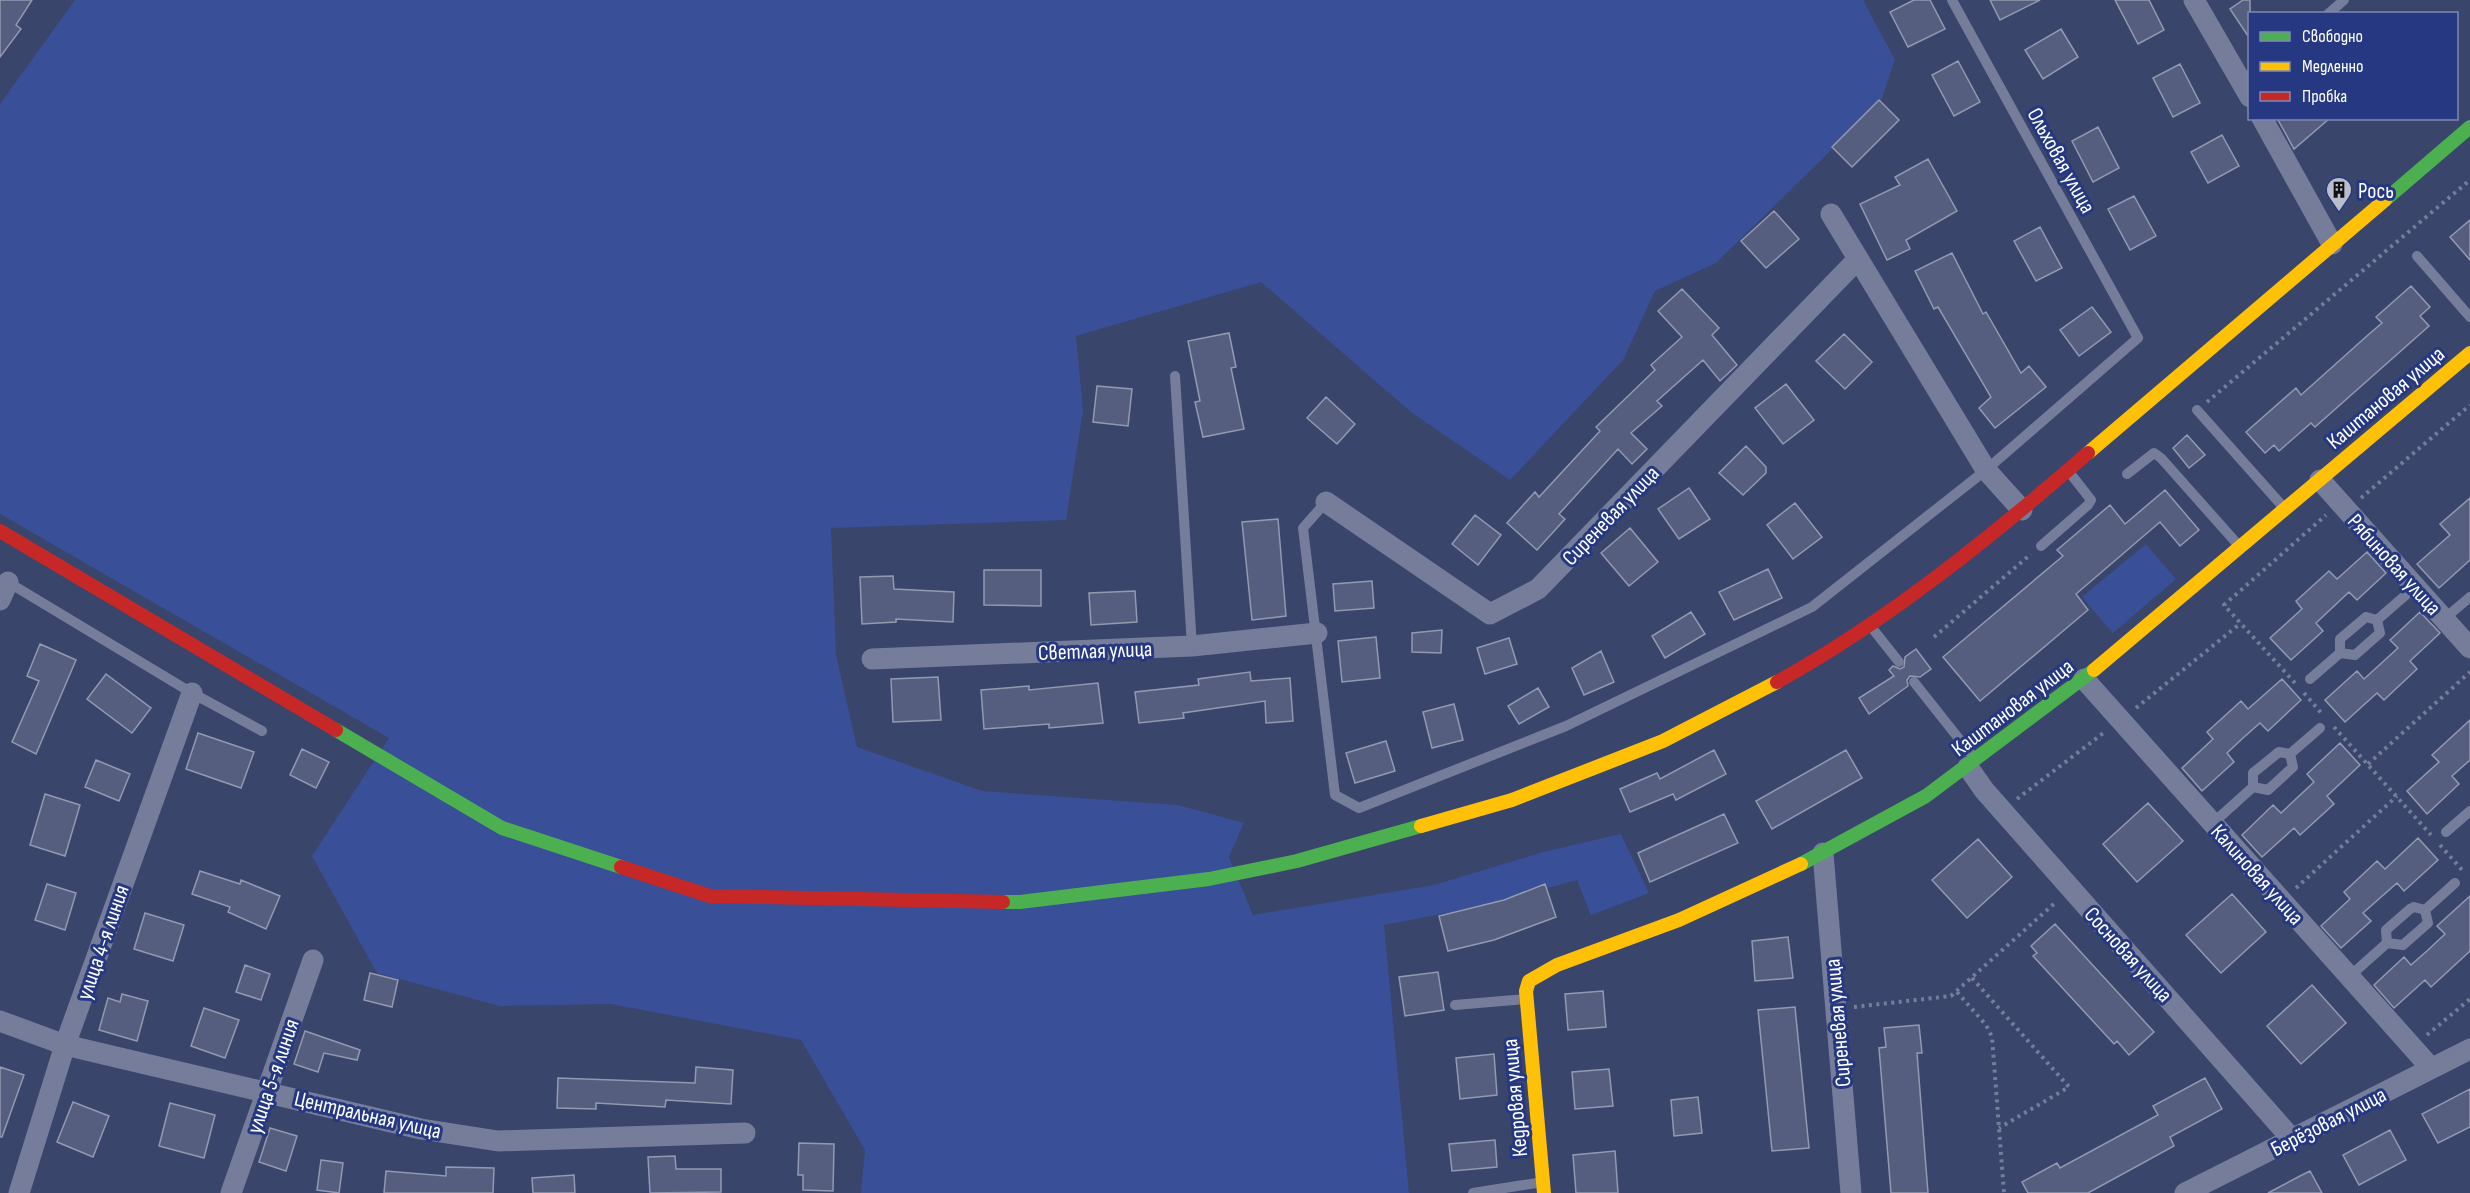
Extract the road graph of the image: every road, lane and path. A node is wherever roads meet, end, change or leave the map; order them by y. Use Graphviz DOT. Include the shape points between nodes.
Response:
graph roads {
  1 [pos="1952,0"];
  2 [pos="2194,0"];
  3 [pos="2344,0"];
  4 [pos="2330,12"];
  5 [pos="2247,87"];
  6 [pos="2263,120"];
  7 [pos="2470,127"];
  8 [pos="2470,180"];
  9 [pos="1831,214"];
  10 [pos="2330,240"];
  11 [pos="2417,256"];
  12 [pos="1858,259"];
  13 [pos="2470,317"];
  14 [pos="2470,353"];
  15 [pos="1175,376"];
  16 [pos="2470,405"];
  17 [pos="2198,410"];
  18 [pos="1986,470"];
  19 [pos="2068,470"];
  20 [pos="2127,474"];
  21 [pos="2320,480"];
  22 [pos="1326,502"];
  23 [pos="2285,509"];
  24 [pos="2022,510"];
  25 [pos="2347,510"];
  26 [pos="0,531"];
  27 [pos="2041,546"];
  28 [pos="2240,547"];
  29 [pos="3,587"];
  30 [pos="2415,587"];
  31 [pos="2470,597"];
  32 [pos="2377,620"];
  33 [pos="2444,620"];
  34 [pos="1870,625"];
  35 [pos="1317,633"];
  36 [pos="1934,637"];
  37 [pos="1192,646"];
  38 [pos="2470,648"];
  39 [pos="2340,653"];
  40 [pos="872,658"];
  41 [pos="1899,662"];
  42 [pos="2470,672"];
  43 [pos="2084,679"];
  44 [pos="2310,679"];
  45 [pos="1914,682"];
  46 [pos="192,693"];
  47 [pos="2320,728"];
  48 [pos="262,731"];
  49 [pos="2290,754"];
  50 [pos="1972,764"];
  51 [pos="2368,764"];
  52 [pos="2253,787"];
  53 [pos="2397,796"];
  54 [pos="2470,811"];
  55 [pos="2213,823"];
  56 [pos="2446,832"];
  57 [pos="1823,853"];
  58 [pos="2455,883"];
  59 [pos="2071,889"];
  60 [pos="2282,900"];
  61 [pos="2425,910"];
  62 [pos="2387,943"];
  63 [pos="313,960"];
  64 [pos="2350,976"];
  65 [pos="1972,978"];
  66 [pos="1957,992"];
  67 [pos="1527,999"];
  68 [pos="2470,999"];
  69 [pos="1455,1005"];
  70 [pos="1836,1008"];
  71 [pos="0,1021"];
  72 [pos="65,1045"];
  73 [pos="2412,1047"];
  74 [pos="2470,1049"];
  75 [pos="2431,1068"];
  76 [pos="266,1090"];
  77 [pos="1999,1128"];
  78 [pos="745,1133"];
  79 [pos="2292,1139"];
  80 [pos="1543,1188"];
  81 [pos="19,1193"];
  82 [pos="231,1193"];
  83 [pos="1473,1193"];
  84 [pos="1851,1193"];
  85 [pos="2004,1193"];
  86 [pos="2185,1193"];
  1 -- 18 [label="lane, Ольховая улица" via="2138,338"];
  2 -- 5 [label="street"];
  3 -- 4 [label="lane"];
  6 -- 10 [label="street"];
  7 -- 10 [label="street" via="2382,202"];
  8 -- 17 [label="path"];
  9 -- 12 [label="street"];
  10 -- 19 [label="street"];
  11 -- 13 [label="lane"];
  12 -- 18 [label="street"];
  12 -- 22 [label="street, Сиреневая улица" via="1538,589 1490,614"];
  14 -- 21 [label="street, Каштановая улица"];
  15 -- 37 [label="lane"];
  16 -- 25 [label="path"];
  17 -- 23 [label="lane"];
  18 -- 24 [label="street"];
  18 -- 35 [label="lane" via="1812,608 1566,726 1359,808 1335,795"];
  19 -- 24 [label="street"];
  19 -- 27 [label="lane" via="2091,500"];
  20 -- 28 [label="lane" via="2154,453"];
  21 -- 23 [label="street, Каштановая улица"];
  21 -- 25 [label="street, Рябиновая улица"];
  22 -- 35 [label="lane" via="1303,528"];
  23 -- 28 [label="street, Каштановая улица"];
  24 -- 34 [label="street"];
  25 -- 30 [label="street, Рябиновая улица"];
  26 -- 34 [label="street" via="501,828 710,896 1020,902 1209,879 1297,861 1512,800 1663,741 1815,660"];
  27 -- 36 [label="path"];
  28 -- 43 [label="street, Каштановая улица"];
  29 -- 46 [label="lane"];
  30 -- 32 [label="lane"];
  30 -- 33 [label="street, Рябиновая улица"];
  31 -- 33 [label="lane"];
  32 -- 39 [label="lane" via="2366,617 2340,639"];
  32 -- 39 [label="lane" via="2380,633 2370,642 2352,657"];
  33 -- 38 [label="street, Рябиновая улица"];
  34 -- 41 [label="lane"];
  35 -- 37 [label="street, Светлая улица"];
  37 -- 40 [label="street, Светлая улица"];
  39 -- 44 [label="lane"];
  42 -- 51 [label="path"];
  43 -- 50 [label="street, Каштановая улица"];
  43 -- 55 [label="street, Калиновая улица"];
  45 -- 50 [label="lane"];
  46 -- 48 [label="lane"];
  46 -- 72 [label="street, улица 4-я линия"];
  47 -- 49 [label="lane"];
  49 -- 52 [label="lane" via="2279,752 2268,760 2252,775"];
  49 -- 52 [label="lane" via="2293,767 2268,790"];
  50 -- 57 [label="street, Каштановая улица" via="1926,796"];
  50 -- 59 [label="street, Сосновая улица" via="1984,790"];
  52 -- 55 [label="lane"];
  53 -- 60 [label="path"];
  54 -- 56 [label="lane"];
  55 -- 60 [label="street, Калиновая улица"];
  57 -- 67 [label="street, Каштановая улица" via="1679,920 1539,973 1529,981"];
  57 -- 70 [label="street, Сиреневая улица"];
  58 -- 61 [label="lane"];
  59 -- 65 [label="path"];
  59 -- 79 [label="street, Сосновая улица"];
  60 -- 64 [label="street, Калиновая улица"];
  61 -- 62 [label="lane" via="2414,907 2395,922 2386,930"];
  61 -- 62 [label="lane" via="2426,925 2400,946"];
  62 -- 64 [label="lane"];
  63 -- 76 [label="street, улица 5-я линия"];
  64 -- 73 [label="street, Калиновая улица"];
  65 -- 66 [label="path"];
  65 -- 77 [label="path" via="2069,1087"];
  66 -- 70 [label="path" via="1946,997"];
  66 -- 77 [label="path" via="1990,1031"];
  67 -- 69 [label="lane"];
  67 -- 80 [label="street, Кедровая улица"];
  68 -- 73 [label="path"];
  70 -- 84 [label="street, Сиреневая улица"];
  71 -- 72 [label="street, Центральная улица"];
  72 -- 76 [label="street, Центральная улица"];
  72 -- 81 [label="street, улица 4-я линия"];
  73 -- 75 [label="street, Калиновая улица"];
  74 -- 75 [label="street, Берёзовая улица"];
  75 -- 79 [label="street, Берёзовая улица"];
  76 -- 78 [label="street, Центральная улица" via="421,1129 498,1141"];
  76 -- 82 [label="street, улица 5-я линия"];
  77 -- 85 [label="path"];
  79 -- 86 [label="street, Берёзовая улица"];
  80 -- 83 [label="lane"];
}
